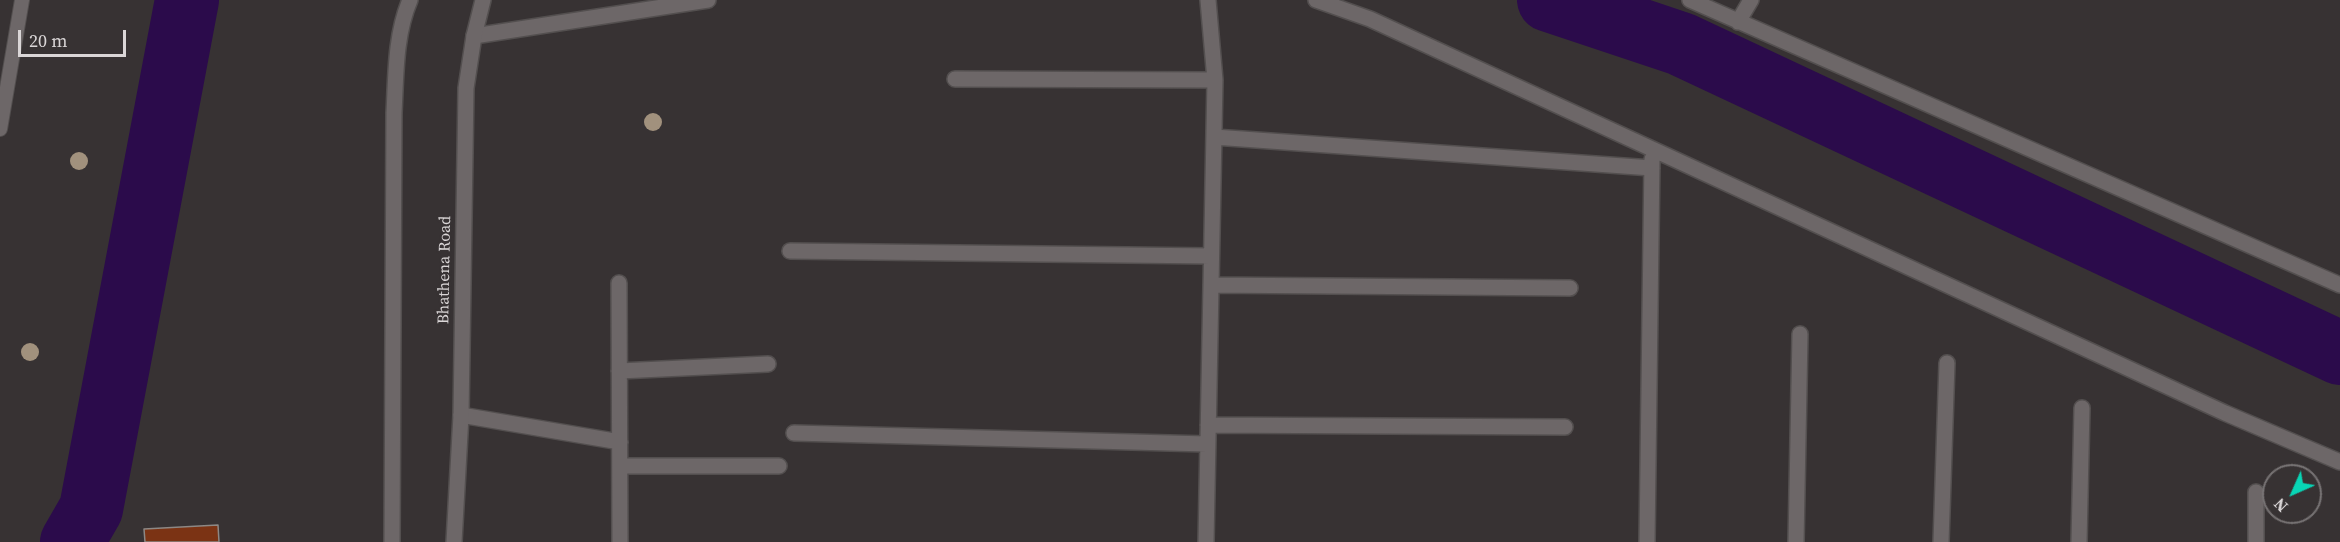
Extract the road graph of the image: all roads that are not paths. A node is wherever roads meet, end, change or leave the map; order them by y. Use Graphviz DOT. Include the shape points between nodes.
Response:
graph roads {
  1 [pos="22,0"];
  2 [pos="410,0"];
  3 [pos="483,0"];
  4 [pos="708,0"];
  5 [pos="1208,0"];
  6 [pos="1316,0"];
  7 [pos="1690,0"];
  8 [pos="1751,0"];
  9 [pos="1738,22"];
  10 [pos="474,36"];
  11 [pos="955,79"];
  12 [pos="1215,80"];
  13 [pos="0,129"];
  14 [pos="1214,137"];
  15 [pos="1652,150"];
  16 [pos="1652,168"];
  17 [pos="790,251"];
  18 [pos="1211,256"];
  19 [pos="619,283"];
  20 [pos="1211,285"];
  21 [pos="2340,285"];
  22 [pos="1570,288"];
  23 [pos="1800,334"];
  24 [pos="1947,363"];
  25 [pos="768,364"];
  26 [pos="619,371"];
  27 [pos="2082,408"];
  28 [pos="461,415"];
  29 [pos="1208,425"];
  30 [pos="1565,427"];
  31 [pos="794,433"];
  32 [pos="620,442"];
  33 [pos="1207,444"];
  34 [pos="2340,462"];
  35 [pos="620,466"];
  36 [pos="779,466"];
  37 [pos="2256,492"];
  38 [pos="392,542"];
  39 [pos="454,542"];
  40 [pos="620,542"];
  41 [pos="1206,542"];
  42 [pos="1647,542"];
  43 [pos="1796,542"];
  44 [pos="1941,542"];
  45 [pos="2079,542"];
  46 [pos="2256,542"];
  1 -- 13 [label="lane"];
  2 -- 38 [label="street" via="396,59 394,113"];
  3 -- 10 [label="street, Bhathena Road"];
  4 -- 10 [label="street"];
  5 -- 12 [label="street"];
  6 -- 15 [label="street" via="1370,19"];
  7 -- 9 [label="street"];
  8 -- 9 [label="street"];
  9 -- 21 [label="street"];
  10 -- 28 [label="street, Bhathena Road" via="466,88"];
  11 -- 12 [label="street"];
  12 -- 14 [label="street"];
  14 -- 16 [label="street"];
  14 -- 18 [label="street"];
  15 -- 16 [label="street"];
  15 -- 34 [label="street" via="2225,414"];
  16 -- 42 [label="street"];
  17 -- 18 [label="street"];
  18 -- 20 [label="street"];
  19 -- 26 [label="street"];
  20 -- 22 [label="street"];
  20 -- 29 [label="street"];
  23 -- 43 [label="street"];
  24 -- 44 [label="street"];
  25 -- 26 [label="street"];
  26 -- 32 [label="street"];
  27 -- 45 [label="street"];
  28 -- 32 [label="street"];
  28 -- 39 [label="street, Bhathena Road"];
  29 -- 30 [label="street"];
  29 -- 33 [label="street"];
  31 -- 33 [label="street"];
  32 -- 35 [label="street"];
  33 -- 41 [label="street"];
  35 -- 36 [label="street"];
  35 -- 40 [label="street"];
  37 -- 46 [label="street"];
}
